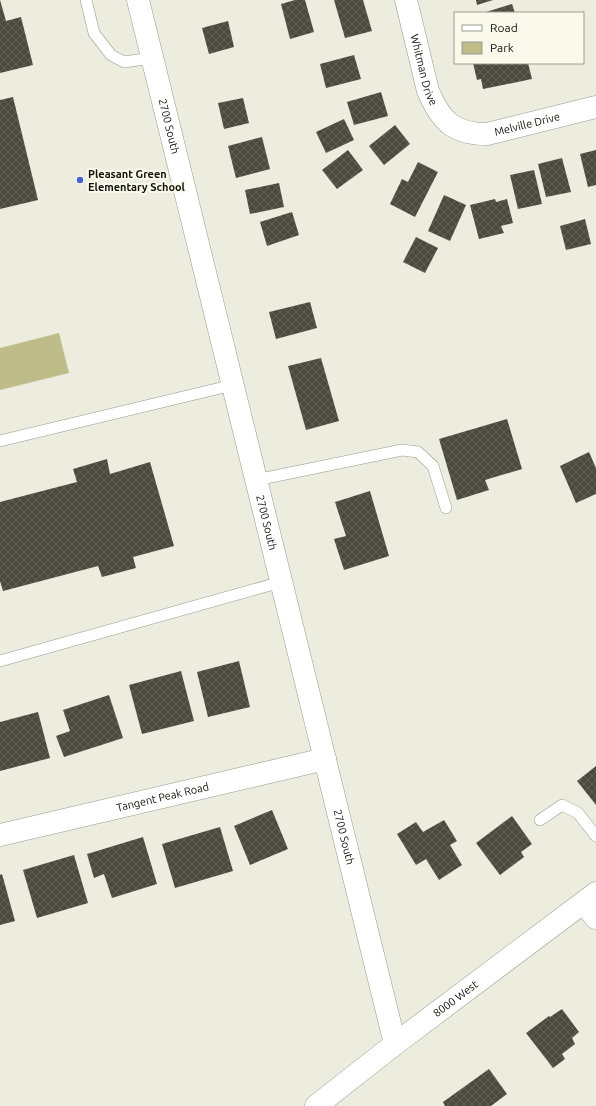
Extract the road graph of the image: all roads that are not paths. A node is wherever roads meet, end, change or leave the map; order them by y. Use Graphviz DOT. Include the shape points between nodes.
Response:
graph roads {
  1 [pos="86,0"];
  2 [pos="138,0"];
  3 [pos="406,0"];
  4 [pos="152,58"];
  5 [pos="596,106"];
  6 [pos="458,129"];
  7 [pos="233,385"];
  8 [pos="0,441"];
  9 [pos="256,480"];
  10 [pos="446,508"];
  11 [pos="281,582"];
  12 [pos="0,661"];
  13 [pos="325,758"];
  14 [pos="540,820"];
  15 [pos="0,835"];
  16 [pos="596,836"];
  17 [pos="592,904"];
  18 [pos="395,1044"];
  19 [pos="321,1104"];
  1 -- 4 [label="lane" via="94,33 111,55 124,62"];
  2 -- 4 [label="street, 2700 South"];
  3 -- 6 [label="street, Whitman Drive" via="433,104 448,124"];
  4 -- 7 [label="street, 2700 South"];
  5 -- 6 [label="street, Melville Drive" via="486,134 471,134"];
  7 -- 8 [label="lane"];
  7 -- 9 [label="street, 2700 South"];
  9 -- 10 [label="lane" via="402,450 418,452 433,466"];
  9 -- 11 [label="street, 2700 South"];
  11 -- 12 [label="lane"];
  11 -- 13 [label="street, 2700 South"];
  13 -- 15 [label="street, Tangent Peak Road"];
  13 -- 18 [label="street, 2700 South"];
  14 -- 16 [label="lane" via="562,806 578,813"];
  17 -- 18 [label="street, 8000 West"];
  18 -- 19 [label="street, 8000 West"];
}
